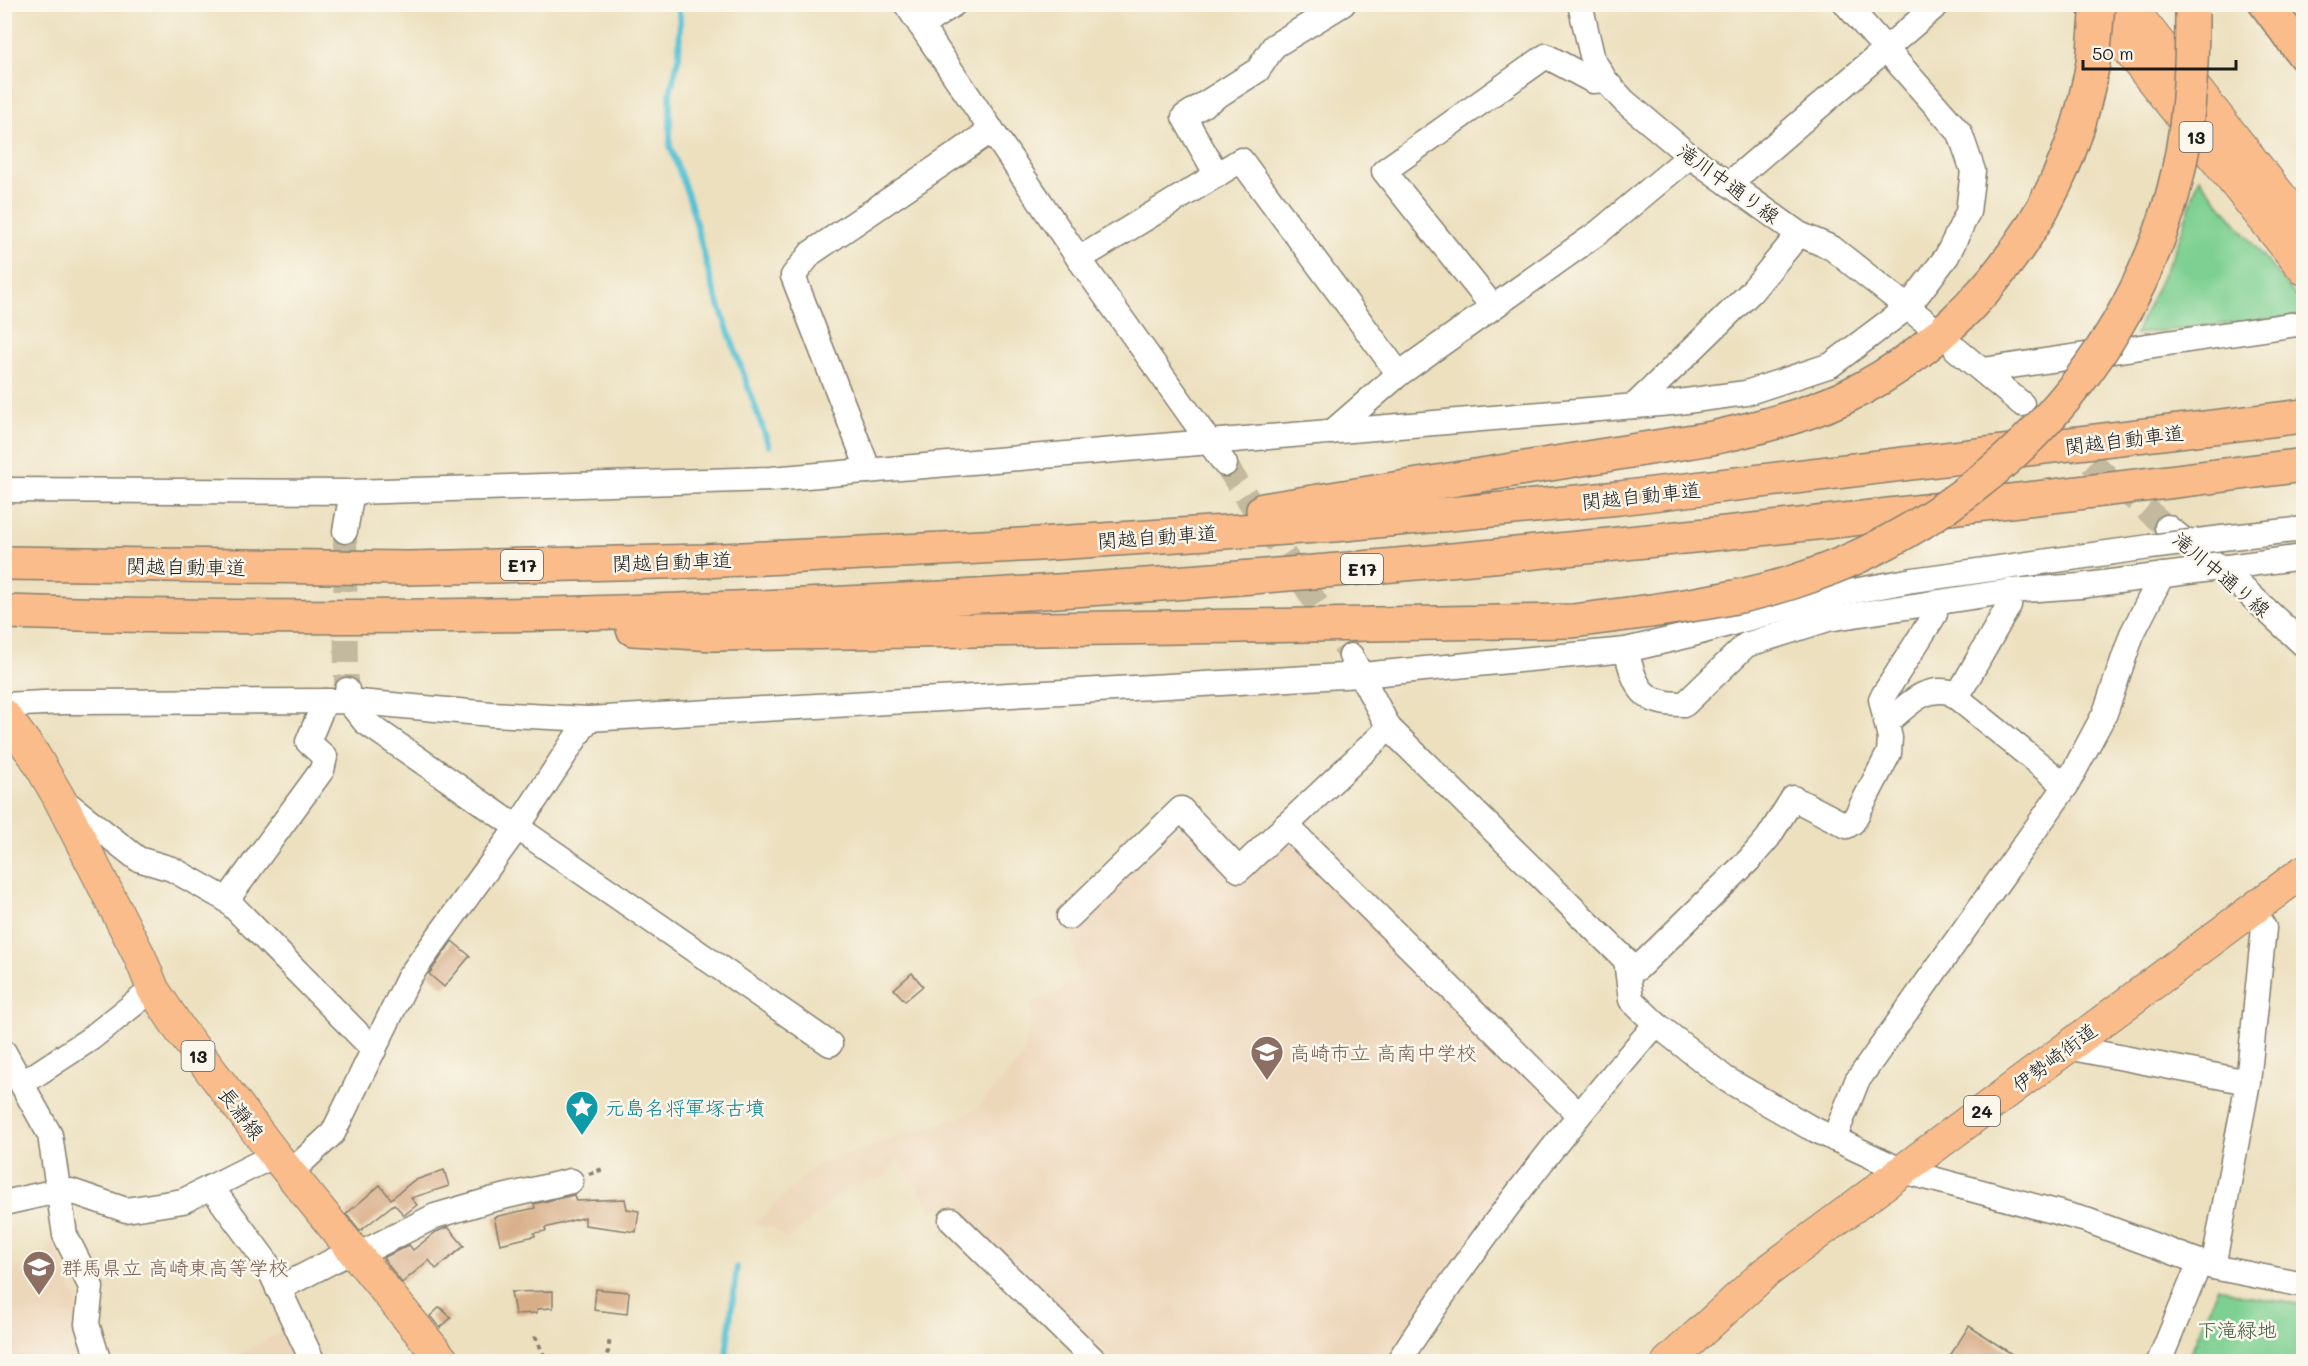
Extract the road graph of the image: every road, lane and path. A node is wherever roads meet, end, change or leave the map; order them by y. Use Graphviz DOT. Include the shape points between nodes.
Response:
graph roads {
  1 [pos="906,4"];
  2 [pos="954,4"];
  3 [pos="1343,4"];
  4 [pos="1580,4"];
  5 [pos="1846,4"];
  6 [pos="1938,4"];
  7 [pos="2091,4"];
  8 [pos="2098,4"];
  9 [pos="2128,4"];
  10 [pos="2266,4"];
  11 [pos="2192,9"];
  12 [pos="921,26"];
  13 [pos="1885,49"];
  14 [pos="2304,56"];
  15 [pos="1605,80"];
  16 [pos="992,130"];
  17 [pos="1690,156"];
  18 [pos="1217,175"];
  19 [pos="1730,184"];
  20 [pos="2304,226"];
  21 [pos="1799,234"];
  22 [pos="1079,259"];
  23 [pos="2304,269"];
  24 [pos="1493,307"];
  25 [pos="1917,315"];
  26 [pos="2304,323"];
  27 [pos="1956,349"];
  28 [pos="1983,370"];
  29 [pos="1400,374"];
  30 [pos="2022,404"];
  31 [pos="1634,406"];
  32 [pos="2304,416"];
  33 [pos="1332,432"];
  34 [pos="1212,444"];
  35 [pos="1225,464"];
  36 [pos="2304,465"];
  37 [pos="869,471"];
  38 [pos="4,490"];
  39 [pos="352,492"];
  40 [pos="2167,527"];
  41 [pos="2304,529"];
  42 [pos="345,531"];
  43 [pos="1039,544"];
  44 [pos="2304,557"];
  45 [pos="4,563"];
  46 [pos="2222,569"];
  47 [pos="2162,575"];
  48 [pos="2011,591"];
  49 [pos="1935,603"];
  50 [pos="4,612"];
  51 [pos="416,615"];
  52 [pos="2304,645"];
  53 [pos="1626,650"];
  54 [pos="1356,665"];
  55 [pos="340,696"];
  56 [pos="1957,698"];
  57 [pos="4,705"];
  58 [pos="4,715"];
  59 [pos="588,719"];
  60 [pos="1887,722"];
  61 [pos="1389,728"];
  62 [pos="2066,786"];
  63 [pos="58,796"];
  64 [pos="1286,825"];
  65 [pos="517,828"];
  66 [pos="2304,871"];
  67 [pos="227,900"];
  68 [pos="2253,910"];
  69 [pos="1069,917"];
  70 [pos="1628,973"];
  71 [pos="153,989"];
  72 [pos="1656,1023"];
  73 [pos="830,1044"];
  74 [pos="2067,1047"];
  75 [pos="374,1050"];
  76 [pos="4,1052"];
  77 [pos="2248,1082"];
  78 [pos="23,1083"];
  79 [pos="1578,1114"];
  80 [pos="1834,1139"];
  81 [pos="283,1163"];
  82 [pos="1903,1171"];
  83 [pos="572,1180"];
  84 [pos="211,1187"];
  85 [pos="57,1191"];
  86 [pos="4,1203"];
  87 [pos="951,1220"];
  88 [pos="356,1252"];
  89 [pos="2207,1264"];
  90 [pos="2304,1285"];
  91 [pos="278,1289"];
  92 [pos="535,1336"];
  93 [pos="610,1337"];
  94 [pos="1084,1357"];
  95 [pos="99,1362"];
  96 [pos="313,1362"];
  97 [pos="444,1362"];
  98 [pos="547,1362"];
  99 [pos="602,1362"];
  100 [pos="1398,1362"];
  101 [pos="1668,1362"];
  102 [pos="2159,1362"];
  1 -- 12 [label="street"];
  2 -- 12 [label="street"];
  3 -- 18 [label="street" via="1274,46 1258,70 1184,117"];
  4 -- 15 [label="street, 滝川中通り線" via="1593,60"];
  5 -- 13 [label="street"];
  6 -- 13 [label="street"];
  7 -- 23 [label="main road, 13"];
  8 -- 43 [label="highway, bridge" via="2093,63 2074,139 2058,177 2013,254 1983,291 1931,340 1882,376 1844,397 1767,426 1712,438"];
  9 -- 20 [label="main road, 13"];
  10 -- 14 [label="highway"];
  11 -- 51 [label="highway, bridge" via="2187,122 2173,193 2157,240 2121,318 2093,362 2042,426 1980,483 1938,514 1891,541 1792,582 1740,596 1574,621 714,634"];
  12 -- 16 [label="street"];
  13 -- 19 [label="street"];
  13 -- 25 [label="street" via="1960,133 1972,171 1968,212"];
  15 -- 17 [label="street, 滝川中通り線"];
  15 -- 24 [label="street" via="1593,81 1546,56 1384,171"];
  16 -- 22 [label="street"];
  16 -- 37 [label="street" via="811,253 793,276"];
  17 -- 19 [label="street, 滝川中通り線"];
  17 -- 24 [label="street" via="1599,232"];
  18 -- 22 [label="street"];
  18 -- 29 [label="street" via="1241,160"];
  19 -- 21 [label="street, 滝川中通り線"];
  21 -- 25 [label="street, 滝川中通り線" via="1832,248"];
  21 -- 31 [label="street" via="1751,292"];
  22 -- 34 [label="street"];
  24 -- 29 [label="street"];
  25 -- 31 [label="street" via="1831,365 1746,393"];
  26 -- 28 [label="street"];
  27 -- 28 [label="street"];
  28 -- 30 [label="street"];
  29 -- 33 [label="street"];
  31 -- 33 [label="street"];
  32 -- 43 [label="highway, 関越自動車道 / E17" via="1619,498 1334,525"];
  33 -- 34 [label="street"];
  34 -- 35 [label="street"];
  34 -- 37 [label="street"];
  36 -- 51 [label="highway, E17" via="2048,498 1342,571 841,605"];
  37 -- 39 [label="street" via="771,479"];
  38 -- 39 [label="street"];
  39 -- 42 [label="street"];
  40 -- 46 [label="street, 滝川中通り線"];
  41 -- 53 [label="street, bridge" via="1913,580 1827,596"];
  43 -- 45 [label="highway, 関越自動車道 / E17" via="704,561 408,568"];
  44 -- 46 [label="street"];
  46 -- 47 [label="street"];
  46 -- 52 [label="street, 滝川中通り線"];
  47 -- 48 [label="street"];
  47 -- 62 [label="street" via="2132,634 2105,713"];
  48 -- 49 [label="street"];
  48 -- 56 [label="street" via="2009,605"];
  49 -- 53 [label="street" via="1828,619 1746,645 1685,704 1656,702 1644,694 1635,682"];
  49 -- 60 [label="street" via="1935,614 1881,699"];
  50 -- 51 [label="highway, E17"];
  53 -- 54 [label="street"];
  54 -- 59 [label="street"];
  54 -- 61 [label="street"];
  55 -- 57 [label="street"];
  55 -- 59 [label="street" via="491,714"];
  55 -- 65 [label="street" via="365,722"];
  55 -- 67 [label="street" via="308,741 325,757 322,770"];
  56 -- 60 [label="street" via="1936,689 1926,692"];
  56 -- 62 [label="street"];
  58 -- 63 [label="main road, 長瀞線 / 13"];
  59 -- 65 [label="street"];
  60 -- 70 [label="street" via="1889,753 1853,822 1847,826 1793,798 1768,838 1731,880"];
  61 -- 64 [label="street"];
  61 -- 70 [label="street" via="1626,960"];
  62 -- 80 [label="street" via="1857,1081"];
  63 -- 67 [label="street" via="138,859 172,869"];
  63 -- 71 [label="main road, 長瀞線 / 13"];
  64 -- 69 [label="street" via="1239,870 1181,809"];
  64 -- 79 [label="street"];
  65 -- 73 [label="street"];
  65 -- 75 [label="street" via="409,977"];
  66 -- 68 [label="main road, 伊勢崎街道 / 24"];
  67 -- 75 [label="street"];
  68 -- 74 [label="main road, 伊勢崎街道 / 24"];
  68 -- 77 [label="street" via="2264,928"];
  70 -- 72 [label="street" via="1631,1000"];
  71 -- 78 [label="street" via="90,1039"];
  71 -- 81 [label="main road, 長瀞線 / 13" via="215,1079"];
  72 -- 79 [label="street"];
  72 -- 80 [label="street" via="1726,1079"];
  74 -- 77 [label="street"];
  74 -- 82 [label="main road, 伊勢崎街道 / 24"];
  75 -- 81 [label="street" via="333,1133"];
  76 -- 78 [label="street"];
  77 -- 89 [label="street"];
  78 -- 85 [label="street" via="50,1135"];
  79 -- 100 [label="street" via="1433,1308"];
  80 -- 82 [label="street"];
  81 -- 84 [label="street"];
  81 -- 88 [label="main road, 長瀞線 / 13"];
  82 -- 89 [label="street" via="2086,1220"];
  82 -- 101 [label="main road, 伊勢崎街道 / 24" via="1766,1273"];
  83 -- 88 [label="street" via="435,1216"];
  84 -- 85 [label="street" via="183,1201 126,1210 71,1191"];
  84 -- 91 [label="street" via="265,1260"];
  85 -- 86 [label="street"];
  85 -- 95 [label="street" via="65,1234 91,1287 87,1324"];
  87 -- 94 [label="street"];
  88 -- 91 [label="street"];
  88 -- 97 [label="main road, 長瀞線 / 13"];
  89 -- 90 [label="street"];
  89 -- 102 [label="street"];
  91 -- 96 [label="street"];
  92 -- 98 [label="path"];
  93 -- 99 [label="path"];
}
